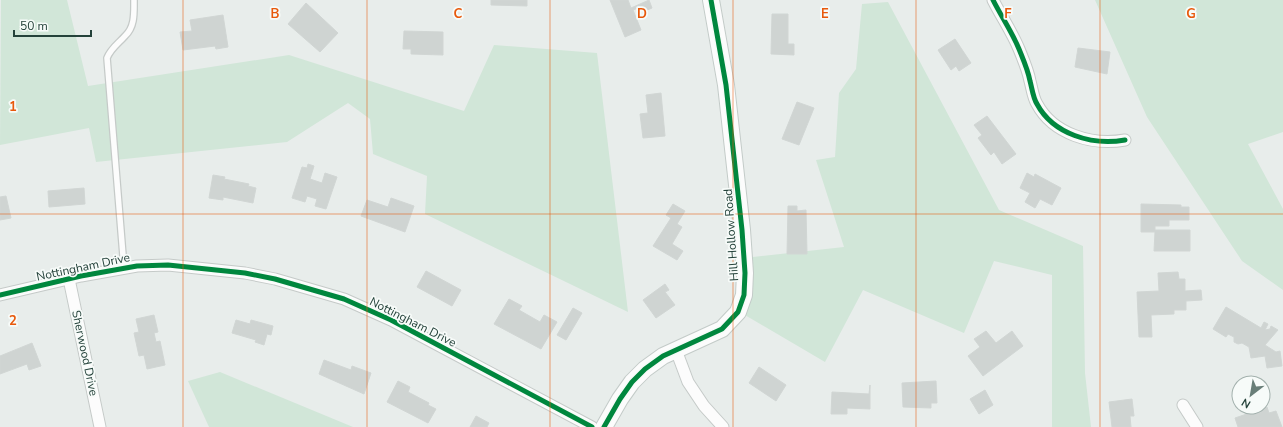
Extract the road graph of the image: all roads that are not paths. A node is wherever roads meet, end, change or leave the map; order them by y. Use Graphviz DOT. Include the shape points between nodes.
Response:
graph roads {
  1 [pos="134,0"];
  2 [pos="711,0"];
  3 [pos="993,0"];
  4 [pos="1124,140"];
  5 [pos="124,268"];
  6 [pos="69,279"];
  7 [pos="0,295"];
  8 [pos="676,350"];
  9 [pos="1183,405"];
  10 [pos="100,427"];
  11 [pos="592,427"];
  12 [pos="604,427"];
  13 [pos="723,427"];
  14 [pos="1197,427"];
  1 -- 5 [label="lane" via="132,24 127,35 110,50 107,58"];
  2 -- 8 [label="street, Hill Hollow Road" via="728,102 742,230 744,295 738,312 722,330"];
  3 -- 4 [label="street" via="1019,48 1036,103 1045,116 1057,128 1090,141"];
  5 -- 6 [label="street, Nottingham Drive"];
  5 -- 11 [label="street, Nottingham Drive" via="168,265 246,273 344,299 391,320"];
  6 -- 7 [label="street, Nottingham Drive"];
  6 -- 10 [label="street, Sherwood Drive"];
  8 -- 12 [label="street, Hill Hollow Road" via="644,369 632,382"];
  8 -- 13 [label="street" via="688,382 704,406"];
  9 -- 14 [label="street"];
}
